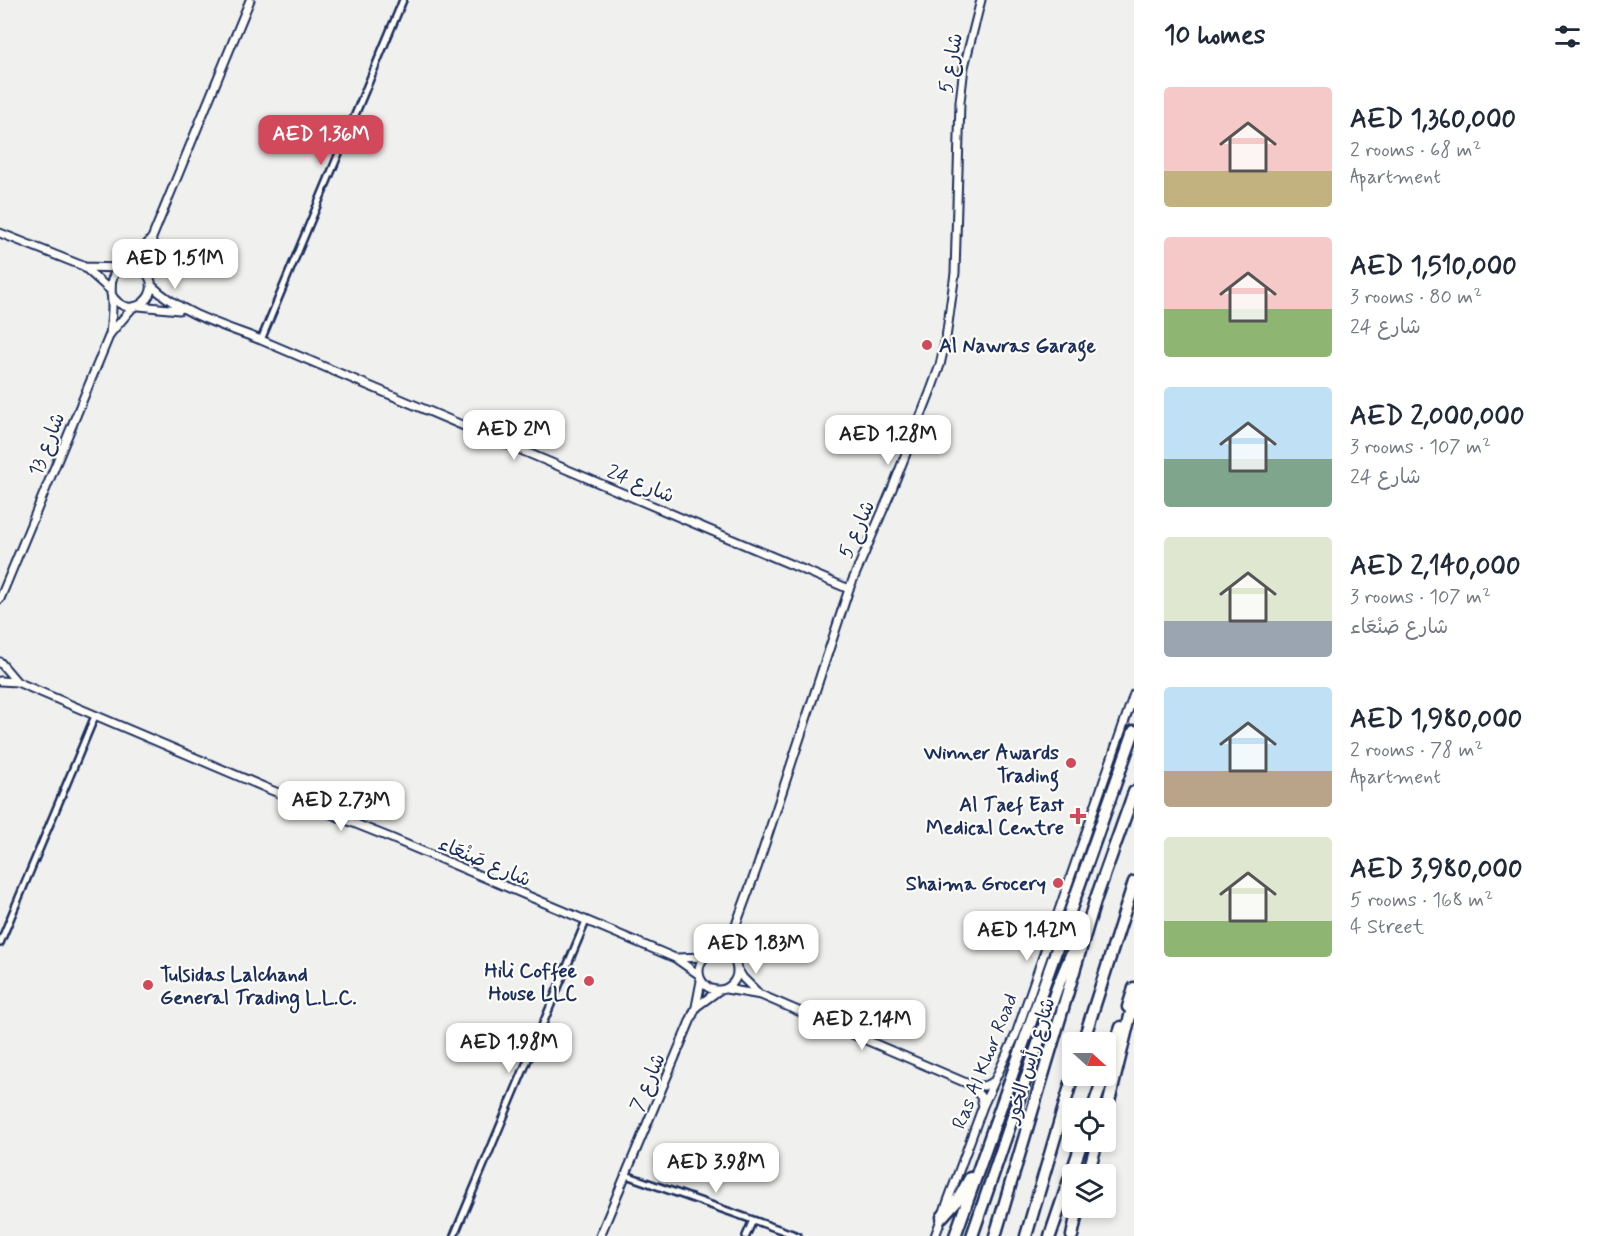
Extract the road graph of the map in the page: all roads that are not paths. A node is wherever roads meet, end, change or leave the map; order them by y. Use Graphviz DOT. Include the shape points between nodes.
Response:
graph roads {
  1 [pos="250,0"];
  2 [pos="403,0"];
  3 [pos="981,0"];
  4 [pos="0,233"];
  5 [pos="152,238"];
  6 [pos="83,266"];
  7 [pos="125,267"];
  8 [pos="151,282"];
  9 [pos="111,292"];
  10 [pos="135,307"];
  11 [pos="188,311"];
  12 [pos="110,334"];
  13 [pos="261,340"];
  14 [pos="849,589"];
  15 [pos="0,599"];
  16 [pos="0,662"];
  17 [pos="0,681"];
  18 [pos="17,682"];
  19 [pos="1134,694"];
  20 [pos="95,716"];
  21 [pos="1134,731"];
  22 [pos="1134,792"];
  23 [pos="1134,882"];
  24 [pos="1095,901"];
  25 [pos="586,921"];
  26 [pos="737,922"];
  27 [pos="0,943"];
  28 [pos="707,955"];
  29 [pos="675,958"];
  30 [pos="736,964"];
  31 [pos="699,978"];
  32 [pos="1134,988"];
  33 [pos="722,990"];
  34 [pos="761,995"];
  35 [pos="1134,1000"];
  36 [pos="696,1007"];
  37 [pos="1086,1032"];
  38 [pos="1116,1041"];
  39 [pos="1010,1078"];
  40 [pos="995,1080"];
  41 [pos="971,1085"];
  42 [pos="1070,1086"];
  43 [pos="1110,1098"];
  44 [pos="983,1106"];
  45 [pos="1079,1152"];
  46 [pos="626,1175"];
  47 [pos="942,1217"];
  48 [pos="1076,1218"];
  49 [pos="753,1220"];
  50 [pos="454,1236"];
  51 [pos="600,1236"];
  52 [pos="746,1236"];
  53 [pos="798,1236"];
  54 [pos="935,1236"];
  55 [pos="956,1236"];
  56 [pos="972,1236"];
  57 [pos="995,1236"];
  58 [pos="1026,1236"];
  59 [pos="1050,1236"];
  60 [pos="1072,1236"];
  1 -- 5 [label="street"];
  2 -- 13 [label="street"];
  3 -- 14 [label="street, شارع 5" via="960,102 955,273 946,338 931,390"];
  4 -- 6 [label="street"];
  5 -- 7 [label="street"];
  5 -- 8 [label="street"];
  6 -- 7 [label="street"];
  6 -- 9 [label="street"];
  7 -- 8 [label="street" via="141,270"];
  7 -- 9 [label="street" via="112,277"];
  8 -- 10 [label="street" via="148,298"];
  8 -- 11 [label="street, شارع 24" via="174,304"];
  9 -- 10 [label="street" via="120,305"];
  9 -- 12 [label="street, شارع 13"];
  10 -- 11 [label="street, شارع 24"];
  10 -- 12 [label="street, شارع 13"];
  11 -- 13 [label="street, شارع 24"];
  12 -- 15 [label="street, شارع 13"];
  13 -- 14 [label="street, شارع 24"];
  14 -- 26 [label="street, شارع 5"];
  16 -- 18 [label="street, شارع صَنْعَاء"];
  17 -- 18 [label="street, شارع صَنْعَاء"];
  18 -- 20 [label="street, شارع صَنْعَاء"];
  19 -- 40 [label="street, Ras Al Khor Road" via="1016,1034"];
  20 -- 25 [label="street, شارع صَنْعَاء"];
  20 -- 27 [label="street"];
  21 -- 39 [label="highway"];
  22 -- 24 [label="highway, شارع رأس الخور"];
  23 -- 37 [label="highway"];
  24 -- 56 [label="highway" via="1057,988"];
  24 -- 57 [label="highway, شارع رأس الخور"];
  25 -- 29 [label="street, شارع صَنْعَاء"];
  25 -- 50 [label="street"];
  26 -- 28 [label="street, شارع 5"];
  26 -- 30 [label="street, شارع 5"];
  28 -- 29 [label="street, شارع صَنْعَاء"];
  28 -- 30 [label="street" via="724,952"];
  28 -- 31 [label="street" via="700,962"];
  29 -- 31 [label="street, شارع صَنْعَاء"];
  30 -- 33 [label="street" via="735,980"];
  30 -- 34 [label="street" via="747,983"];
  31 -- 33 [label="street" via="708,988"];
  31 -- 36 [label="street, شارع 7"];
  32 -- 38 [label="highway"];
  33 -- 34 [label="street"];
  33 -- 36 [label="street"];
  34 -- 41 [label="street"];
  35 -- 43 [label="highway"];
  36 -- 46 [label="street, شارع 7"];
  39 -- 47 [label="highway" via="965,1188"];
  39 -- 55 [label="highway"];
  40 -- 41 [label="street" via="984,1086"];
  40 -- 44 [label="street, Ras Al Khor Road"];
  41 -- 44 [label="street"];
  42 -- 58 [label="highway"];
  44 -- 47 [label="street, Ras Al Khor Road"];
  45 -- 59 [label="highway"];
  46 -- 49 [label="street"];
  46 -- 51 [label="street, شارع 7"];
  47 -- 54 [label="street, Ras Al Khor Road"];
  48 -- 60 [label="highway"];
  49 -- 52 [label="street"];
  49 -- 53 [label="street"];
}
